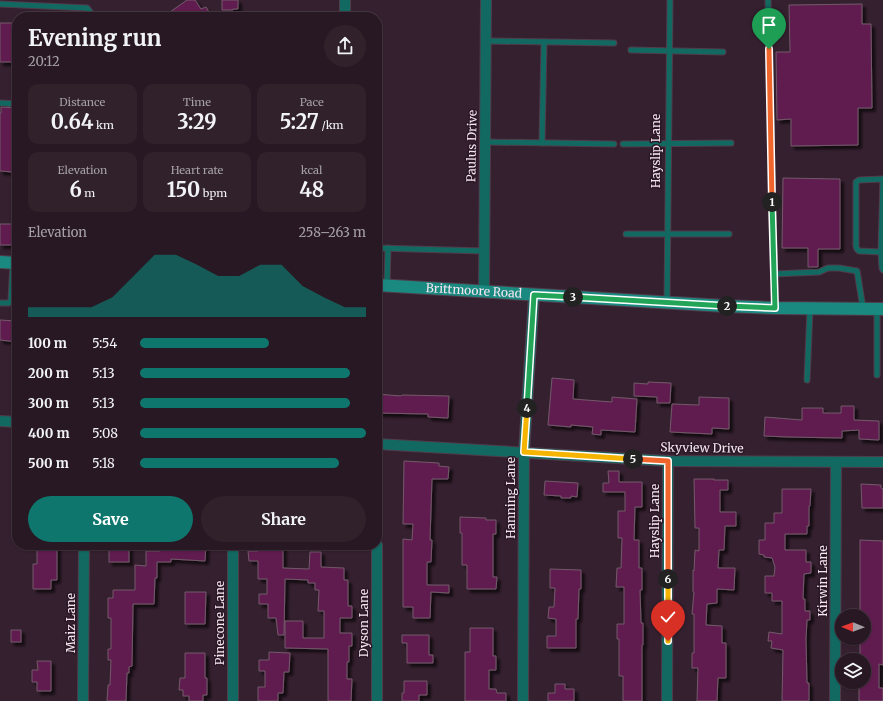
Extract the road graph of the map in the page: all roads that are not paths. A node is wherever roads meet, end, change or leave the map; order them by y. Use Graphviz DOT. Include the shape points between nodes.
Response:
graph roads {
  1 [pos="345,0"];
  2 [pos="486,0"];
  3 [pos="670,0"];
  4 [pos="768,0"];
  5 [pos="0,4"];
  6 [pos="90,12"];
  7 [pos="345,12"];
  8 [pos="486,41"];
  9 [pos="544,42"];
  10 [pos="614,42"];
  11 [pos="631,50"];
  12 [pos="669,51"];
  13 [pos="723,52"];
  14 [pos="0,103"];
  15 [pos="12,104"];
  16 [pos="485,142"];
  17 [pos="542,143"];
  18 [pos="731,143"];
  19 [pos="614,144"];
  20 [pos="623,144"];
  21 [pos="669,144"];
  22 [pos="883,179"];
  23 [pos="626,234"];
  24 [pos="668,234"];
  25 [pos="729,234"];
  26 [pos="382,248"];
  27 [pos="388,248"];
  28 [pos="484,251"];
  29 [pos="881,252"];
  30 [pos="0,262"];
  31 [pos="12,263"];
  32 [pos="883,270"];
  33 [pos="774,274"];
  34 [pos="382,285"];
  35 [pos="12,292"];
  36 [pos="484,292"];
  37 [pos="534,295"];
  38 [pos="667,302"];
  39 [pos="0,303"];
  40 [pos="775,308"];
  41 [pos="810,308"];
  42 [pos="864,308"];
  43 [pos="880,309"];
  44 [pos="877,375"];
  45 [pos="807,380"];
  46 [pos="0,421"];
  47 [pos="12,422"];
  48 [pos="382,444"];
  49 [pos="524,452"];
  50 [pos="668,461"];
  51 [pos="836,462"];
  52 [pos="883,462"];
  53 [pos="84,550"];
  54 [pos="233,550"];
  55 [pos="377,550"];
  56 [pos="83,701"];
  57 [pos="233,701"];
  58 [pos="377,701"];
  59 [pos="523,701"];
  60 [pos="667,701"];
  61 [pos="835,701"];
  1 -- 7 [label="street"];
  2 -- 8 [label="street, Paulus Drive"];
  3 -- 12 [label="lane, Hayslip Lane"];
  4 -- 33 [label="lane"];
  5 -- 6 [label="lane" via="87,8"];
  8 -- 9 [label="lane"];
  8 -- 16 [label="street, Paulus Drive"];
  9 -- 10 [label="lane"];
  9 -- 17 [label="lane"];
  11 -- 12 [label="lane"];
  12 -- 13 [label="lane"];
  12 -- 21 [label="lane, Hayslip Lane"];
  14 -- 15 [label="lane"];
  16 -- 17 [label="lane"];
  16 -- 28 [label="street, Paulus Drive"];
  17 -- 19 [label="lane"];
  18 -- 21 [label="lane"];
  20 -- 21 [label="lane"];
  21 -- 24 [label="lane, Hayslip Lane"];
  22 -- 29 [label="lane"];
  22 -- 29 [label="lane" via="859,180 855,184 857,249 863,252"];
  23 -- 24 [label="lane"];
  24 -- 25 [label="lane"];
  24 -- 38 [label="lane, Hayslip Lane"];
  26 -- 27 [label="lane"];
  27 -- 28 [label="lane"];
  27 -- 34 [label="lane"];
  28 -- 36 [label="street, Paulus Drive"];
  29 -- 32 [label="lane"];
  30 -- 31 [label="main road"];
  33 -- 40 [label="lane"];
  33 -- 42 [label="lane" via="819,272 828,268 858,271"];
  34 -- 36 [label="main road, Brittmoore Road"];
  35 -- 39 [label="lane" via="9,304"];
  36 -- 37 [label="main road, Brittmoore Road"];
  37 -- 38 [label="main road, Brittmoore Road"];
  37 -- 49 [label="street, Hanning Lane"];
  38 -- 40 [label="main road, Brittmoore Road"];
  40 -- 41 [label="main road, Brittmoore Road"];
  41 -- 42 [label="main road, Brittmoore Road"];
  41 -- 45 [label="lane"];
  42 -- 43 [label="main road, Brittmoore Road"];
  43 -- 44 [label="lane"];
  46 -- 47 [label="street"];
  48 -- 49 [label="street, Skyview Drive"];
  49 -- 50 [label="street, Skyview Drive"];
  49 -- 59 [label="street, Hanning Lane"];
  50 -- 51 [label="street, Skyview Drive"];
  50 -- 60 [label="street, Hayslip Lane"];
  51 -- 52 [label="street, Skyview Drive"];
  51 -- 61 [label="street, Kirwin Lane"];
  53 -- 56 [label="street, Maiz Lane"];
  54 -- 57 [label="street, Pinecone Lane"];
  55 -- 58 [label="street, Dyson Lane"];
}
